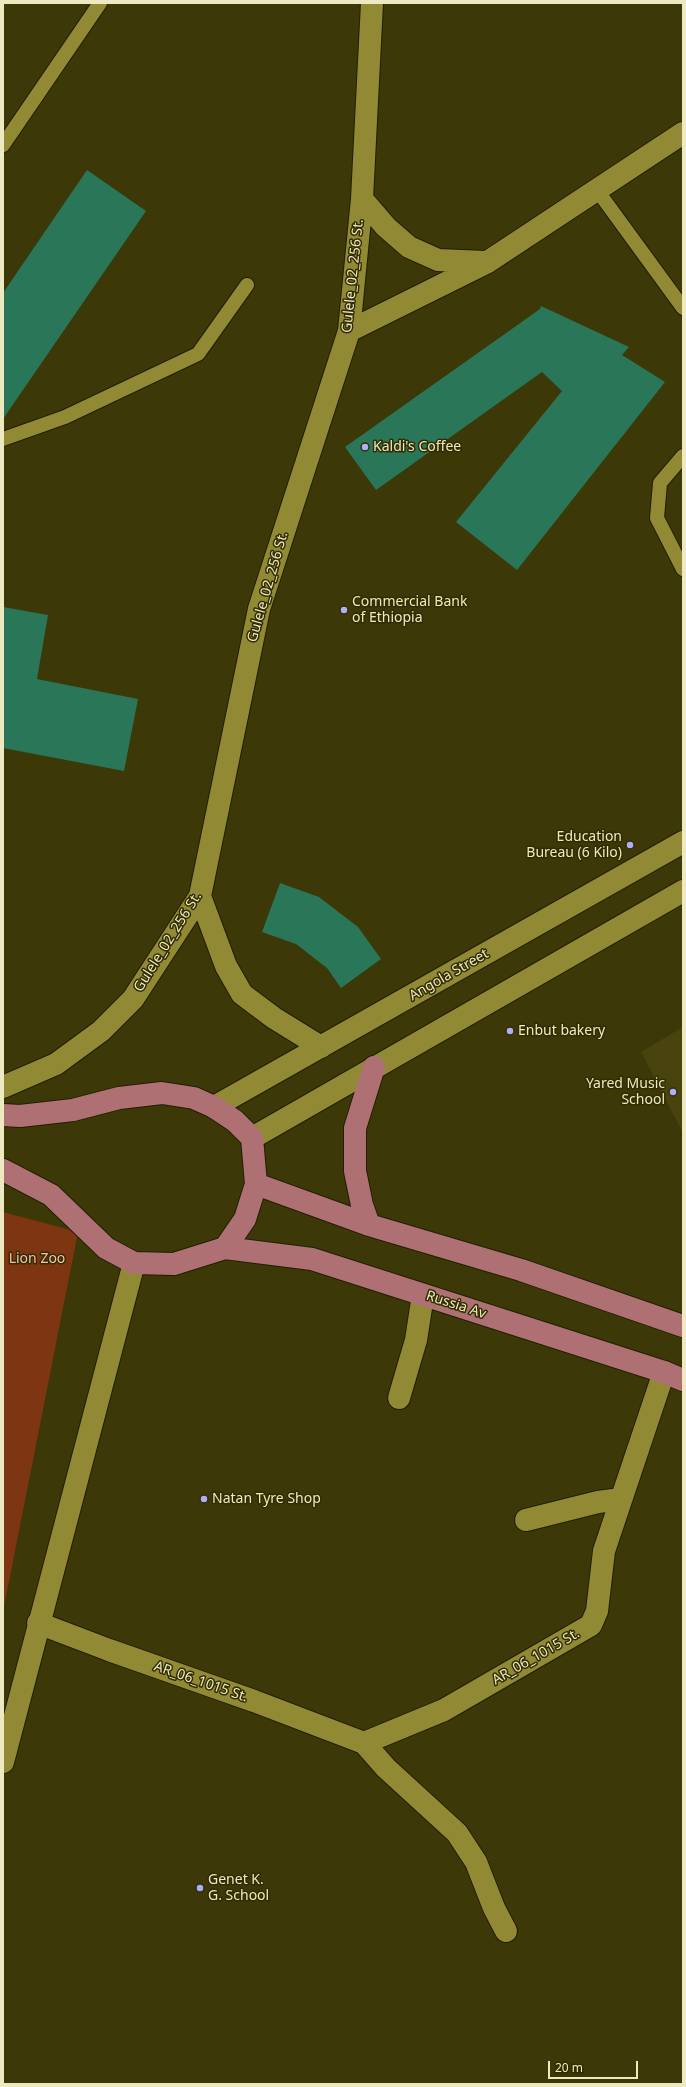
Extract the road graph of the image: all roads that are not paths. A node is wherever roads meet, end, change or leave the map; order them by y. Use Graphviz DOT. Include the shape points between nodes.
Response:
graph roads {
  1 [pos="100,3"];
  2 [pos="372,3"];
  3 [pos="683,133"];
  4 [pos="3,145"];
  5 [pos="597,190"];
  6 [pos="362,199"];
  7 [pos="486,262"];
  8 [pos="247,285"];
  9 [pos="683,308"];
  10 [pos="349,330"];
  11 [pos="3,439"];
  12 [pos="683,456"];
  13 [pos="683,569"];
  14 [pos="683,842"];
  15 [pos="683,891"];
  16 [pos="200,896"];
  17 [pos="321,1047"];
  18 [pos="374,1067"];
  19 [pos="3,1087"];
  20 [pos="214,1107"];
  21 [pos="11,1115"];
  22 [pos="252,1138"];
  23 [pos="5,1170"];
  24 [pos="256,1184"];
  25 [pos="369,1225"];
  26 [pos="225,1248"];
  27 [pos="134,1263"];
  28 [pos="423,1295"];
  29 [pos="683,1326"];
  30 [pos="673,1376"];
  31 [pos="399,1398"];
  32 [pos="621,1499"];
  33 [pos="526,1520"];
  34 [pos="38,1623"];
  35 [pos="364,1743"];
  36 [pos="3,1762"];
  37 [pos="506,1931"];
  1 -- 4 [label="lane"];
  2 -- 6 [label="main road, Gulele_02_256 St."];
  3 -- 5 [label="main road"];
  5 -- 7 [label="main road"];
  5 -- 9 [label="lane"];
  6 -- 7 [label="main road" via="386,227 409,247 438,260"];
  6 -- 10 [label="main road, Gulele_02_256 St."];
  7 -- 10 [label="main road"];
  8 -- 11 [label="lane" via="198,354 65,418"];
  10 -- 16 [label="main road, Gulele_02_256 St." via="259,609"];
  12 -- 13 [label="lane" via="660,483 657,518"];
  14 -- 17 [label="main road, Angola Street"];
  15 -- 18 [label="main road"];
  16 -- 17 [label="main road" via="226,966 242,994 274,1018"];
  16 -- 19 [label="main road, Gulele_02_256 St." via="133,999 101,1031 56,1064"];
  17 -- 20 [label="main road, Angola Street"];
  18 -- 22 [label="main road"];
  18 -- 25 [label="main road" via="355,1128 355,1171"];
  20 -- 21 [label="main road" via="194,1098 162,1093 119,1098 73,1110"];
  20 -- 22 [label="main road" via="235,1121"];
  22 -- 24 [label="main road"];
  23 -- 27 [label="main road" via="51,1195 106,1248"];
  24 -- 25 [label="main road"];
  24 -- 26 [label="main road" via="245,1219"];
  25 -- 29 [label="main road" via="521,1270"];
  26 -- 27 [label="main road" via="174,1264"];
  26 -- 28 [label="main road, Russia Av" via="312,1259"];
  27 -- 34 [label="main road"];
  28 -- 30 [label="main road, Russia Av"];
  28 -- 31 [label="main road" via="414,1347"];
  30 -- 32 [label="main road, AR_06_1015 St."];
  32 -- 33 [label="main road" via="598,1502"];
  32 -- 35 [label="main road, AR_06_1015 St." via="604,1551 596,1611 591,1625 444,1710"];
  34 -- 35 [label="main road, AR_06_1015 St."];
  34 -- 36 [label="main road"];
  35 -- 37 [label="main road, AR_06_1015 St." via="386,1768 457,1833 476,1862"];
}
